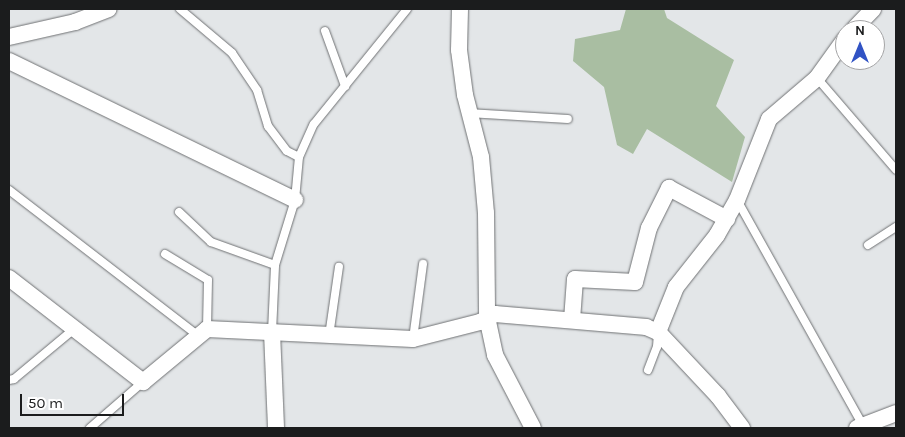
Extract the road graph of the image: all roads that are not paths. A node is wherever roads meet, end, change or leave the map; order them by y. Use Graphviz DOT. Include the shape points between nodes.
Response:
graph roads {
  1 [pos="109,9"];
  2 [pos="180,9"];
  3 [pos="407,9"];
  4 [pos="460,9"];
  5 [pos="873,9"];
  6 [pos="863,20"];
  7 [pos="325,31"];
  8 [pos="9,37"];
  9 [pos="835,53"];
  10 [pos="9,61"];
  11 [pos="817,78"];
  12 [pos="345,86"];
  13 [pos="468,114"];
  14 [pos="568,119"];
  15 [pos="299,158"];
  16 [pos="896,170"];
  17 [pos="9,190"];
  18 [pos="294,200"];
  19 [pos="737,200"];
  20 [pos="179,212"];
  21 [pos="727,219"];
  22 [pos="896,227"];
  23 [pos="868,245"];
  24 [pos="165,254"];
  25 [pos="423,264"];
  26 [pos="274,265"];
  27 [pos="339,267"];
  28 [pos="9,278"];
  29 [pos="487,317"];
  30 [pos="572,320"];
  31 [pos="74,329"];
  32 [pos="202,332"];
  33 [pos="272,332"];
  34 [pos="658,332"];
  35 [pos="329,336"];
  36 [pos="413,339"];
  37 [pos="648,370"];
  38 [pos="9,380"];
  39 [pos="143,382"];
  40 [pos="896,413"];
  41 [pos="860,427"];
  42 [pos="90,428"];
  43 [pos="276,428"];
  44 [pos="533,428"];
  45 [pos="742,428"];
  1 -- 8 [label="street" via="76,22"];
  2 -- 15 [label="lane" via="232,53 257,90 268,126 287,151"];
  3 -- 12 [label="lane"];
  4 -- 13 [label="street" via="459,50"];
  5 -- 6 [label="street"];
  7 -- 12 [label="lane"];
  9 -- 11 [label="street"];
  10 -- 18 [label="street"];
  11 -- 16 [label="lane"];
  11 -- 19 [label="street" via="769,119"];
  12 -- 15 [label="lane" via="314,124"];
  13 -- 14 [label="lane"];
  13 -- 29 [label="street" via="481,158 486,213"];
  15 -- 18 [label="lane"];
  17 -- 32 [label="lane"];
  18 -- 26 [label="lane"];
  19 -- 21 [label="street"];
  19 -- 41 [label="lane"];
  20 -- 26 [label="lane" via="212,242"];
  21 -- 30 [label="street" via="669,188 648,228 635,282 575,279"];
  21 -- 34 [label="street" via="676,287"];
  22 -- 23 [label="lane"];
  24 -- 32 [label="lane" via="208,280"];
  25 -- 36 [label="lane"];
  26 -- 33 [label="lane"];
  27 -- 35 [label="lane"];
  28 -- 31 [label="street"];
  29 -- 30 [label="street" via="495,314"];
  29 -- 36 [label="street"];
  29 -- 44 [label="street" via="495,355"];
  30 -- 34 [label="street" via="646,327"];
  31 -- 38 [label="lane"];
  31 -- 39 [label="street"];
  32 -- 33 [label="street"];
  32 -- 39 [label="street"];
  33 -- 35 [label="street"];
  33 -- 43 [label="street"];
  34 -- 37 [label="lane" via="657,347"];
  34 -- 45 [label="street" via="718,396"];
  35 -- 36 [label="street"];
  39 -- 42 [label="lane"];
  40 -- 41 [label="street"];
}
